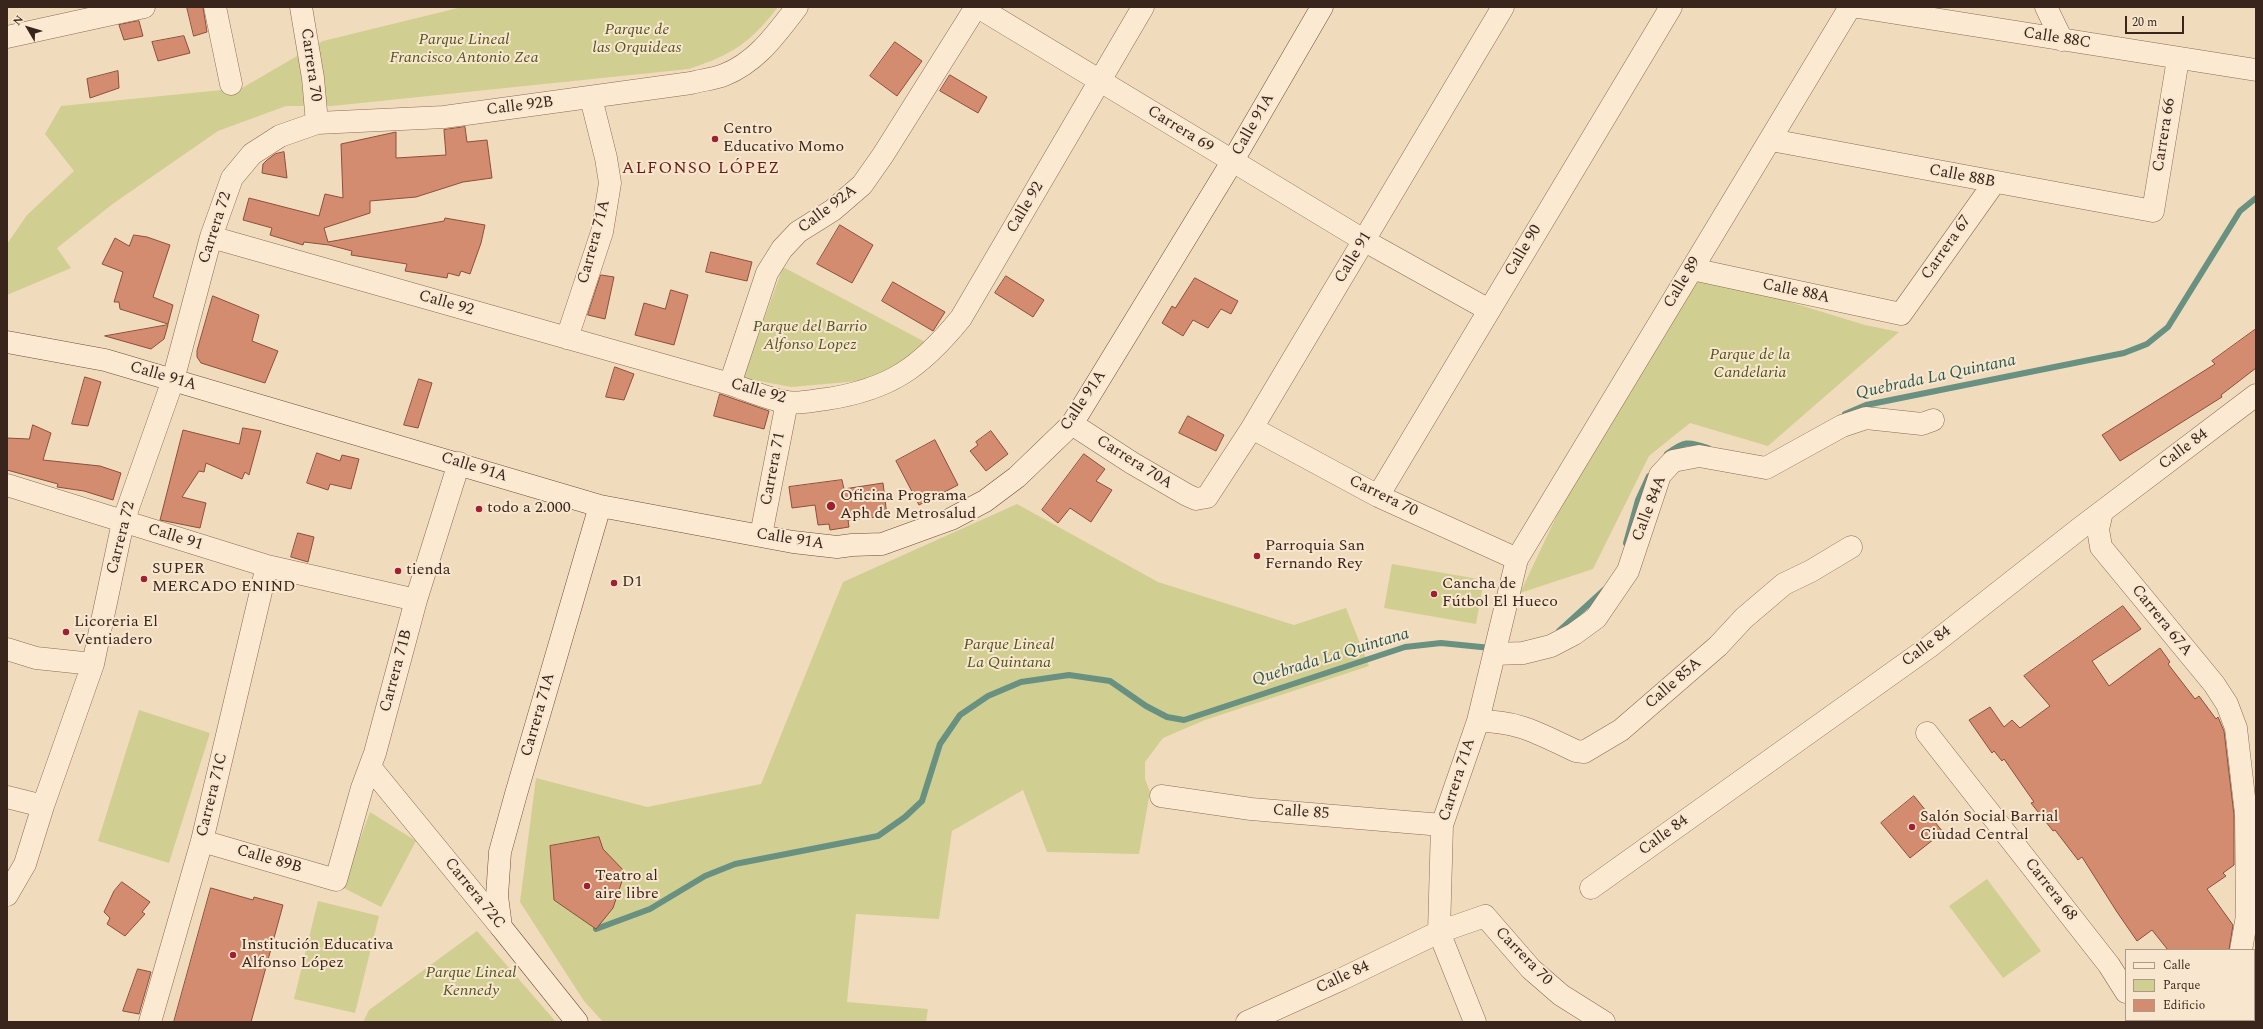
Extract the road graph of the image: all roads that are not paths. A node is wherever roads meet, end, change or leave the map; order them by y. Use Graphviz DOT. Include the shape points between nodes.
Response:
graph roads {
  1 [pos="144,7"];
  2 [pos="215,7"];
  3 [pos="301,7"];
  4 [pos="797,7"];
  5 [pos="977,7"];
  6 [pos="1143,7"];
  7 [pos="1322,7"];
  8 [pos="1503,7"];
  9 [pos="1671,7"];
  10 [pos="1850,7"];
  11 [pos="1858,7"];
  12 [pos="2046,7"];
  13 [pos="11,36"];
  14 [pos="2062,40"];
  15 [pos="2178,60"];
  16 [pos="2256,70"];
  17 [pos="1101,81"];
  18 [pos="232,84"];
  19 [pos="591,98"];
  20 [pos="316,113"];
  21 [pos="1771,140"];
  22 [pos="1232,162"];
  23 [pos="232,178"];
  24 [pos="1994,183"];
  25 [pos="2153,211"];
  26 [pos="210,237"];
  27 [pos="1365,241"];
  28 [pos="1692,269"];
  29 [pos="1489,310"];
  30 [pos="1901,314"];
  31 [pos="567,338"];
  32 [pos="7,342"];
  33 [pos="173,380"];
  34 [pos="730,384"];
  35 [pos="2256,396"];
  36 [pos="787,402"];
  37 [pos="1933,420"];
  38 [pos="1072,424"];
  39 [pos="1252,428"];
  40 [pos="459,463"];
  41 [pos="7,485"];
  42 [pos="1378,496"];
  43 [pos="1196,499"];
  44 [pos="600,506"];
  45 [pos="2102,512"];
  46 [pos="123,522"];
  47 [pos="761,535"];
  48 [pos="1851,547"];
  49 [pos="1517,559"];
  50 [pos="267,566"];
  51 [pos="416,600"];
  52 [pos="7,649"];
  53 [pos="1494,654"];
  54 [pos="93,664"];
  55 [pos="1478,721"];
  56 [pos="1927,733"];
  57 [pos="370,767"];
  58 [pos="1161,796"];
  59 [pos="7,797"];
  60 [pos="43,806"];
  61 [pos="1442,825"];
  62 [pos="202,841"];
  63 [pos="336,880"];
  64 [pos="1591,888"];
  65 [pos="7,895"];
  66 [pos="501,927"];
  67 [pos="1439,932"];
  68 [pos="2241,949"];
  69 [pos="2125,990"];
  70 [pos="150,1022"];
  71 [pos="577,1022"];
  72 [pos="1247,1022"];
  73 [pos="1475,1022"];
  74 [pos="1604,1022"];
  1 -- 13 [label="street"];
  2 -- 18 [label="street"];
  3 -- 20 [label="street, Carrera 70"];
  4 -- 19 [label="street, Calle 92B" via="770,42 748,63 724,75 691,83"];
  5 -- 17 [label="street, Carrera 69"];
  5 -- 34 [label="street, Calle 92A" via="862,185 833,210 798,232 782,249 767,273"];
  6 -- 17 [label="street, Calle 92"];
  7 -- 22 [label="street, Calle 91A"];
  8 -- 27 [label="street, Calle 91"];
  9 -- 29 [label="street, Calle 90"];
  10 -- 21 [label="street, Calle 89"];
  11 -- 14 [label="street, Calle 88C"];
  12 -- 14 [label="street"];
  14 -- 15 [label="street, Calle 88C"];
  15 -- 16 [label="street, Calle 88C"];
  15 -- 25 [label="street, Carrera 66"];
  17 -- 22 [label="street, Carrera 69"];
  17 -- 36 [label="street, Calle 92" via="961,318 941,343 893,381 869,390 829,398"];
  19 -- 20 [label="street, Calle 92B" via="444,116"];
  19 -- 31 [label="street, Carrera 71A" via="610,182 602,232"];
  20 -- 23 [label="street, Calle 92B" via="252,154"];
  21 -- 24 [label="street, Calle 88B"];
  21 -- 28 [label="street, Calle 89"];
  22 -- 27 [label="street, Carrera 69"];
  22 -- 38 [label="street, Calle 91A"];
  23 -- 26 [label="street, Carrera 72"];
  24 -- 25 [label="street, Calle 88B"];
  24 -- 30 [label="street, Carrera 67"];
  26 -- 31 [label="street, Calle 92"];
  26 -- 33 [label="street, Carrera 72"];
  27 -- 29 [label="street, Carrera 69"];
  27 -- 39 [label="street, Calle 91"];
  28 -- 30 [label="street, Calle 88A"];
  28 -- 49 [label="street, Calle 89"];
  29 -- 42 [label="street, Calle 90"];
  31 -- 34 [label="street, Calle 92"];
  32 -- 33 [label="street, Calle 91A" via="105,360"];
  33 -- 40 [label="street, Calle 91A"];
  33 -- 46 [label="street, Carrera 72"];
  34 -- 36 [label="street, Calle 92"];
  35 -- 45 [label="street, Calle 84"];
  36 -- 47 [label="street, Carrera 71"];
  37 -- 53 [label="street, Calle 84A" via="1922,424 1866,418 1842,426 1766,468 1699,456 1673,461 1660,475 1628,571 1596,618 1551,646 1523,653"];
  38 -- 43 [label="street, Carrera 70A" via="1132,463"];
  38 -- 47 [label="street, Calle 91A" via="1017,478 985,501 951,520 882,544 837,547"];
  39 -- 42 [label="street, Carrera 70"];
  39 -- 43 [label="street, Calle 91" via="1207,498"];
  40 -- 44 [label="street, Calle 91A"];
  40 -- 51 [label="street, Carrera 71B"];
  41 -- 46 [label="street, Calle 91"];
  42 -- 49 [label="street, Carrera 70"];
  44 -- 47 [label="street, Calle 91A"];
  44 -- 66 [label="street, Carrera 71A" via="500,852 498,896"];
  45 -- 64 [label="street, Calle 84" via="1929,647"];
  45 -- 68 [label="street, Carrera 67A" via="2098,529 2101,547 2214,684 2227,704 2236,728 2246,814 2247,916"];
  46 -- 50 [label="street, Calle 91"];
  46 -- 54 [label="street, Carrera 72"];
  48 -- 55 [label="street, Calle 85A" via="1784,584 1744,618 1718,646 1621,730 1584,752 1576,751 1522,726 1500,721"];
  49 -- 53 [label="street, Carrera 71A"];
  50 -- 51 [label="street, Calle 91"];
  50 -- 62 [label="street, Carrera 71C"];
  51 -- 57 [label="street, Carrera 71B"];
  52 -- 54 [label="street" via="36,658"];
  53 -- 55 [label="street, Carrera 71A"];
  54 -- 60 [label="street, Carrera 72"];
  55 -- 61 [label="street, Carrera 71A"];
  56 -- 69 [label="street, Carrera 68" via="2109,965"];
  57 -- 63 [label="street, Carrera 71B"];
  57 -- 66 [label="street, Carrera 72C"];
  58 -- 61 [label="street, Calle 85" via="1251,809"];
  59 -- 60 [label="street"];
  60 -- 65 [label="street, Carrera 72" via="25,864"];
  61 -- 67 [label="street, Carrera 71A"];
  62 -- 63 [label="street, Calle 89B"];
  62 -- 70 [label="street, Carrera 71C"];
  66 -- 71 [label="street, Carrera 72C"];
  67 -- 72 [label="street, Calle 84"];
  67 -- 73 [label="street, Carrera 71A"];
  67 -- 74 [label="street, Carrera 70" via="1485,916 1531,969 1562,994"];
}
